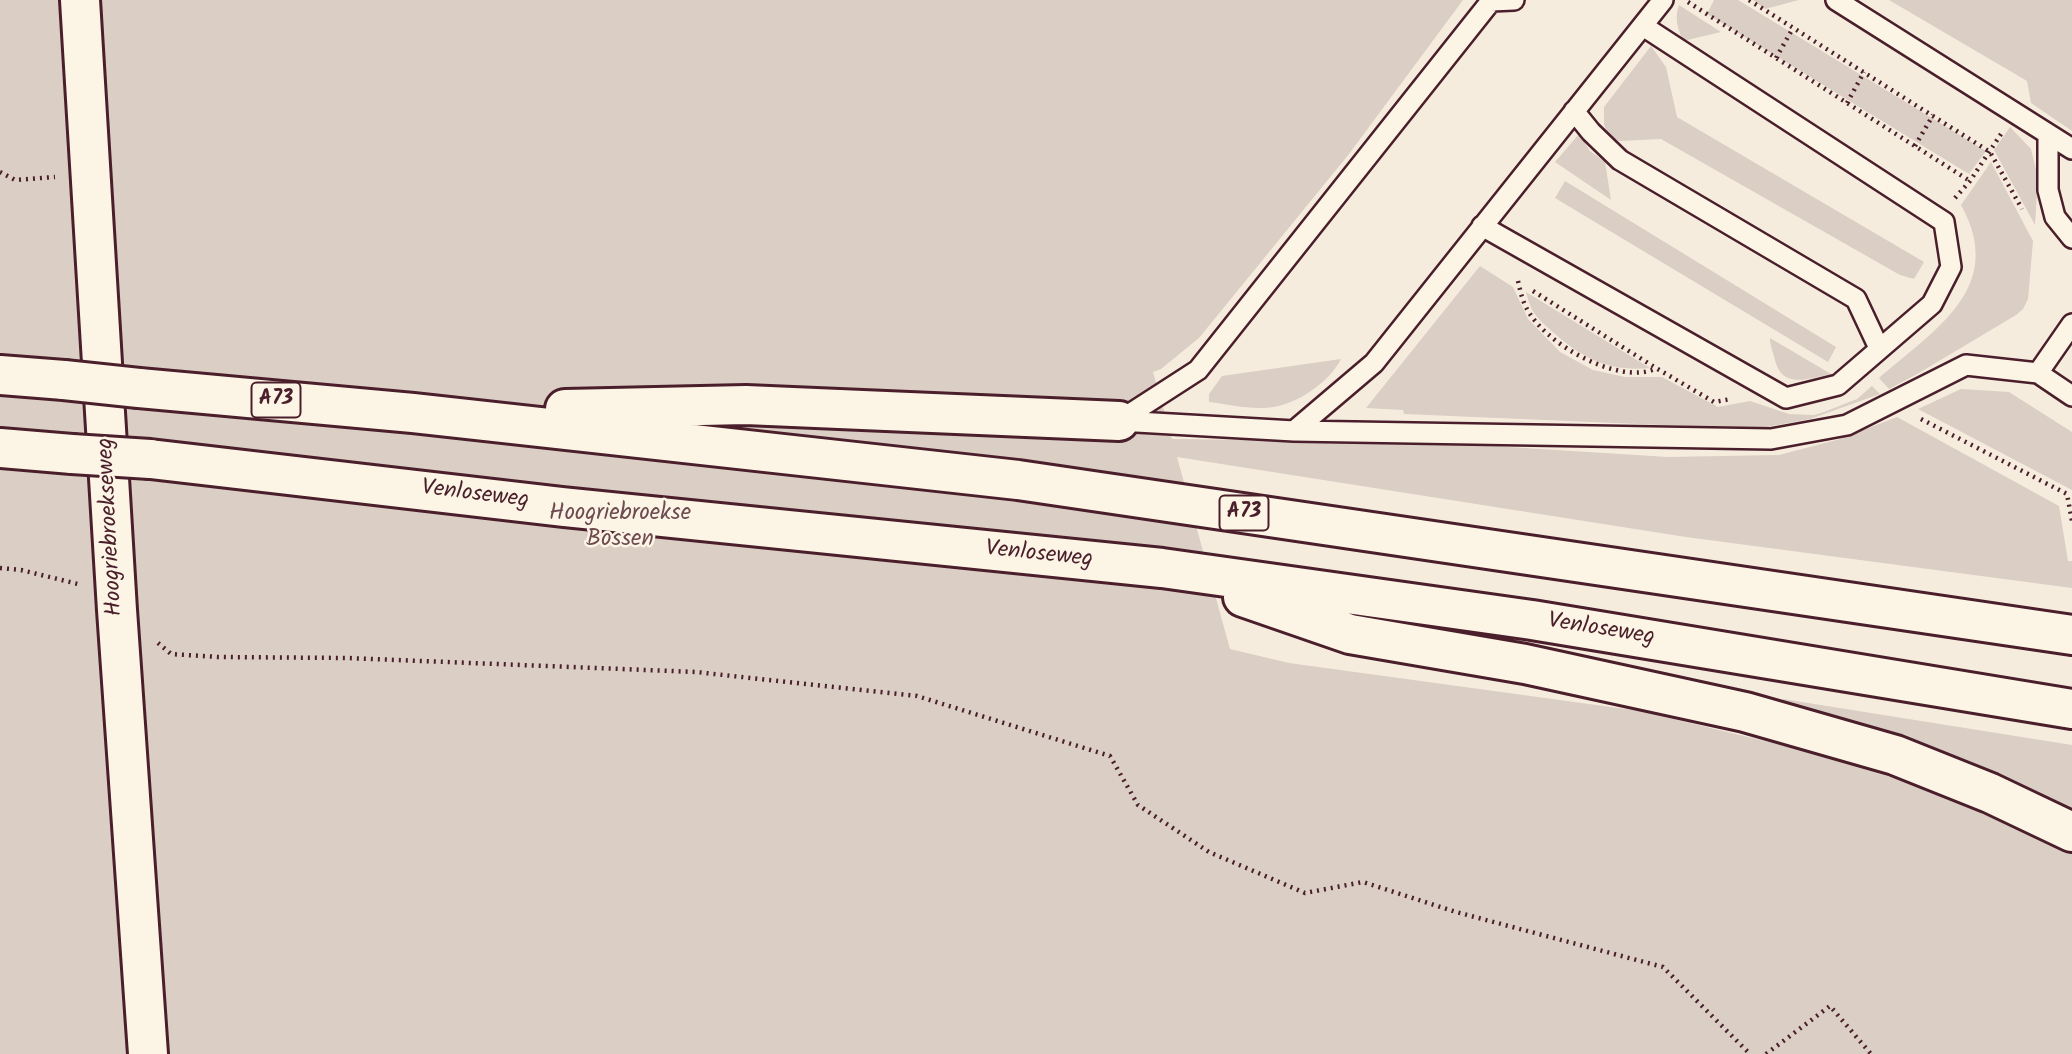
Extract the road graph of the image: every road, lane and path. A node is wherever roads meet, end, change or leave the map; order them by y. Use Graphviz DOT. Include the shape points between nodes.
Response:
graph roads {
  1 [pos="80,0"];
  2 [pos="1514,0"];
  3 [pos="1663,0"];
  4 [pos="1684,0"];
  5 [pos="1749,0"];
  6 [pos="1836,0"];
  7 [pos="1643,26"];
  8 [pos="1793,28"];
  9 [pos="1776,58"];
  10 [pos="1864,72"];
  11 [pos="1847,103"];
  12 [pos="1574,111"];
  13 [pos="2014,112"];
  14 [pos="1933,116"];
  15 [pos="2048,134"];
  16 [pos="1914,146"];
  17 [pos="2072,149"];
  18 [pos="1990,152"];
  19 [pos="0,172"];
  20 [pos="90,174"];
  21 [pos="1970,181"];
  22 [pos="1952,201"];
  23 [pos="2023,212"];
  24 [pos="1482,226"];
  25 [pos="2072,237"];
  26 [pos="1465,249"];
  27 [pos="1518,281"];
  28 [pos="2072,324"];
  29 [pos="1879,348"];
  30 [pos="1656,368"];
  31 [pos="2038,373"];
  32 [pos="0,375"];
  33 [pos="2072,396"];
  34 [pos="1739,398"];
  35 [pos="1891,402"];
  36 [pos="412,413"];
  37 [pos="1119,421"];
  38 [pos="1294,431"];
  39 [pos="0,448"];
  40 [pos="2072,521"];
  41 [pos="0,568"];
  42 [pos="1162,568"];
  43 [pos="117,610"];
  44 [pos="2072,635"];
  45 [pos="2072,709"];
  46 [pos="2072,832"];
  47 [pos="148,1054"];
  48 [pos="1750,1054"];
  49 [pos="1766,1054"];
  50 [pos="1871,1054"];
  1 -- 20 [label="main road, Hoogriebroekseweg"];
  2 -- 37 [label="lane" via="1491,1 1198,370"];
  3 -- 7 [label="lane"];
  4 -- 9 [label="path"];
  5 -- 8 [label="path"];
  6 -- 13 [label="lane"];
  7 -- 12 [label="lane"];
  7 -- 29 [label="lane" via="1944,222 1951,267 1932,304"];
  8 -- 9 [label="path"];
  8 -- 10 [label="path"];
  9 -- 11 [label="path"];
  10 -- 11 [label="path"];
  10 -- 14 [label="path"];
  11 -- 16 [label="path"];
  12 -- 24 [label="lane"];
  12 -- 29 [label="lane" via="1620,160 1856,299"];
  13 -- 15 [label="lane"];
  13 -- 18 [label="path"];
  14 -- 16 [label="path"];
  14 -- 18 [label="path"];
  15 -- 17 [label="lane"];
  15 -- 25 [label="lane" via="2048,190 2055,217"];
  16 -- 21 [label="path"];
  18 -- 21 [label="path"];
  18 -- 23 [label="path"];
  19 -- 20 [label="path" via="15,180"];
  20 -- 43 [label="main road, Hoogriebroekseweg"];
  21 -- 22 [label="path"];
  24 -- 26 [label="lane"];
  24 -- 29 [label="lane" via="1786,398 1838,385"];
  26 -- 27 [label="path"];
  26 -- 38 [label="lane" via="1374,363"];
  27 -- 30 [label="path"];
  27 -- 30 [label="path" via="1526,308 1538,324 1572,353 1600,366 1634,373"];
  28 -- 31 [label="lane"];
  30 -- 34 [label="path" via="1714,402"];
  31 -- 33 [label="lane, A73"];
  31 -- 35 [label="lane, A73" via="1966,365"];
  32 -- 36 [label="main road, A73, bridge"];
  35 -- 38 [label="lane, A73" via="1847,425 1771,439"];
  35 -- 40 [label="path" via="2067,494"];
  36 -- 37 [label="main road, A73" via="746,405"];
  36 -- 44 [label="main road, A73" via="1018,480"];
  37 -- 38 [label="lane, A73"];
  39 -- 42 [label="main road, Venloseweg, bridge" via="150,459"];
  41 -- 43 [label="path" via="83,586"];
  42 -- 45 [label="main road, Venloseweg" via="1532,620"];
  42 -- 46 [label="main road" via="1350,634 1525,664 1745,712 1895,755"];
  43 -- 47 [label="main road, Hoogriebroekseweg"];
  43 -- 48 [label="path" via="171,654 696,672 917,696 1110,756 1138,805 1209,852 1305,893 1363,882 1456,912 1663,967"];
  49 -- 50 [label="path" via="1830,1006"];
}
